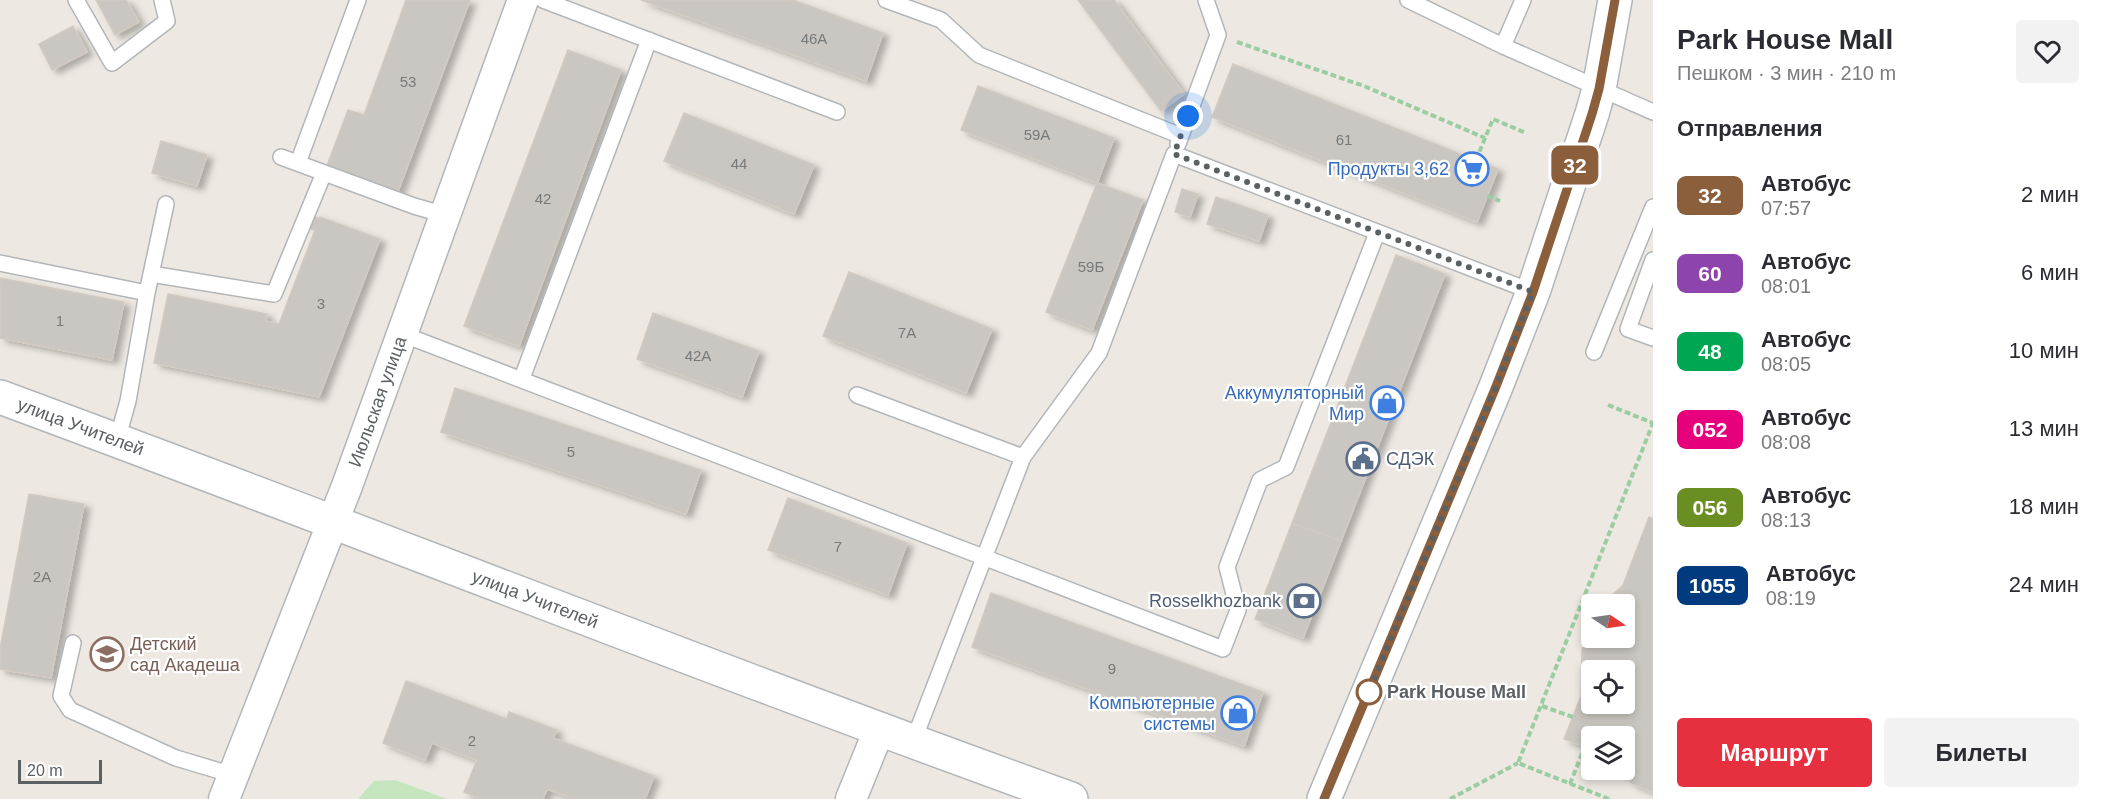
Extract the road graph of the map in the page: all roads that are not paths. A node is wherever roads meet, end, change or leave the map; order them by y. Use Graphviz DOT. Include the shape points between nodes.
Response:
graph roads {
  1 [pos="76,0"];
  2 [pos="162,0"];
  3 [pos="358,0"];
  4 [pos="523,0"];
  5 [pos="543,0"];
  6 [pos="886,0"];
  7 [pos="1206,0"];
  8 [pos="1408,0"];
  9 [pos="1522,0"];
  10 [pos="1615,0"];
  11 [pos="649,40"];
  12 [pos="1503,46"];
  13 [pos="1599,89"];
  14 [pos="837,112"];
  15 [pos="1653,112"];
  16 [pos="1181,136"];
  17 [pos="1174,154"];
  18 [pos="281,157"];
  19 [pos="298,163"];
  20 [pos="324,173"];
  21 [pos="166,204"];
  22 [pos="1653,207"];
  23 [pos="445,215"];
  24 [pos="1377,233"];
  25 [pos="1653,260"];
  26 [pos="0,263"];
  27 [pos="151,274"];
  28 [pos="147,292"];
  29 [pos="1533,292"];
  30 [pos="402,334"];
  31 [pos="1653,338"];
  32 [pos="1594,352"];
  33 [pos="522,378"];
  34 [pos="857,395"];
  35 [pos="0,397"];
  36 [pos="117,441"];
  37 [pos="1023,457"];
  38 [pos="334,522"];
  39 [pos="984,557"];
  40 [pos="74,643"];
  41 [pos="879,730"];
  42 [pos="914,742"];
  43 [pos="229,787"];
  44 [pos="851,799"];
  45 [pos="1071,799"];
  46 [pos="1324,799"];
  1 -- 2 [label="lane" via="112,63 167,21"];
  3 -- 19 [label="lane"];
  4 -- 23 [label="street, Июльская улица"];
  5 -- 11 [label="lane"];
  6 -- 16 [label="lane" via="941,20 979,55"];
  7 -- 16 [label="lane" via="1218,35"];
  8 -- 12 [label="lane"];
  9 -- 12 [label="lane"];
  10 -- 13 [label="street"];
  11 -- 14 [label="lane"];
  11 -- 33 [label="lane"];
  12 -- 13 [label="lane"];
  13 -- 15 [label="lane"];
  13 -- 29 [label="street"];
  16 -- 17 [label="lane"];
  17 -- 24 [label="lane"];
  17 -- 37 [label="lane" via="1099,353"];
  18 -- 19 [label="lane"];
  19 -- 20 [label="lane"];
  20 -- 23 [label="lane"];
  20 -- 27 [label="lane" via="274,294"];
  21 -- 27 [label="lane"];
  22 -- 32 [label="lane"];
  23 -- 30 [label="street, Июльская улица"];
  24 -- 29 [label="lane"];
  24 -- 39 [label="lane" via="1286,467 1260,480 1227,567 1238,610 1223,649"];
  25 -- 31 [label="lane" via="1628,329"];
  26 -- 28 [label="lane"];
  27 -- 28 [label="lane"];
  28 -- 36 [label="lane"];
  29 -- 46 [label="street"];
  30 -- 33 [label="lane"];
  30 -- 38 [label="street, Июльская улица"];
  33 -- 39 [label="lane"];
  34 -- 37 [label="lane"];
  35 -- 36 [label="street, улица Учителей"];
  36 -- 38 [label="street, улица Учителей"];
  37 -- 39 [label="lane"];
  38 -- 41 [label="street, улица Учителей"];
  38 -- 43 [label="street, Июльская улица"];
  39 -- 42 [label="lane"];
  40 -- 43 [label="lane" via="61,696 69,711 176,758"];
  41 -- 42 [label="street, улица Учителей"];
  41 -- 44 [label="street"];
  42 -- 45 [label="street, улица Учителей"];
}
